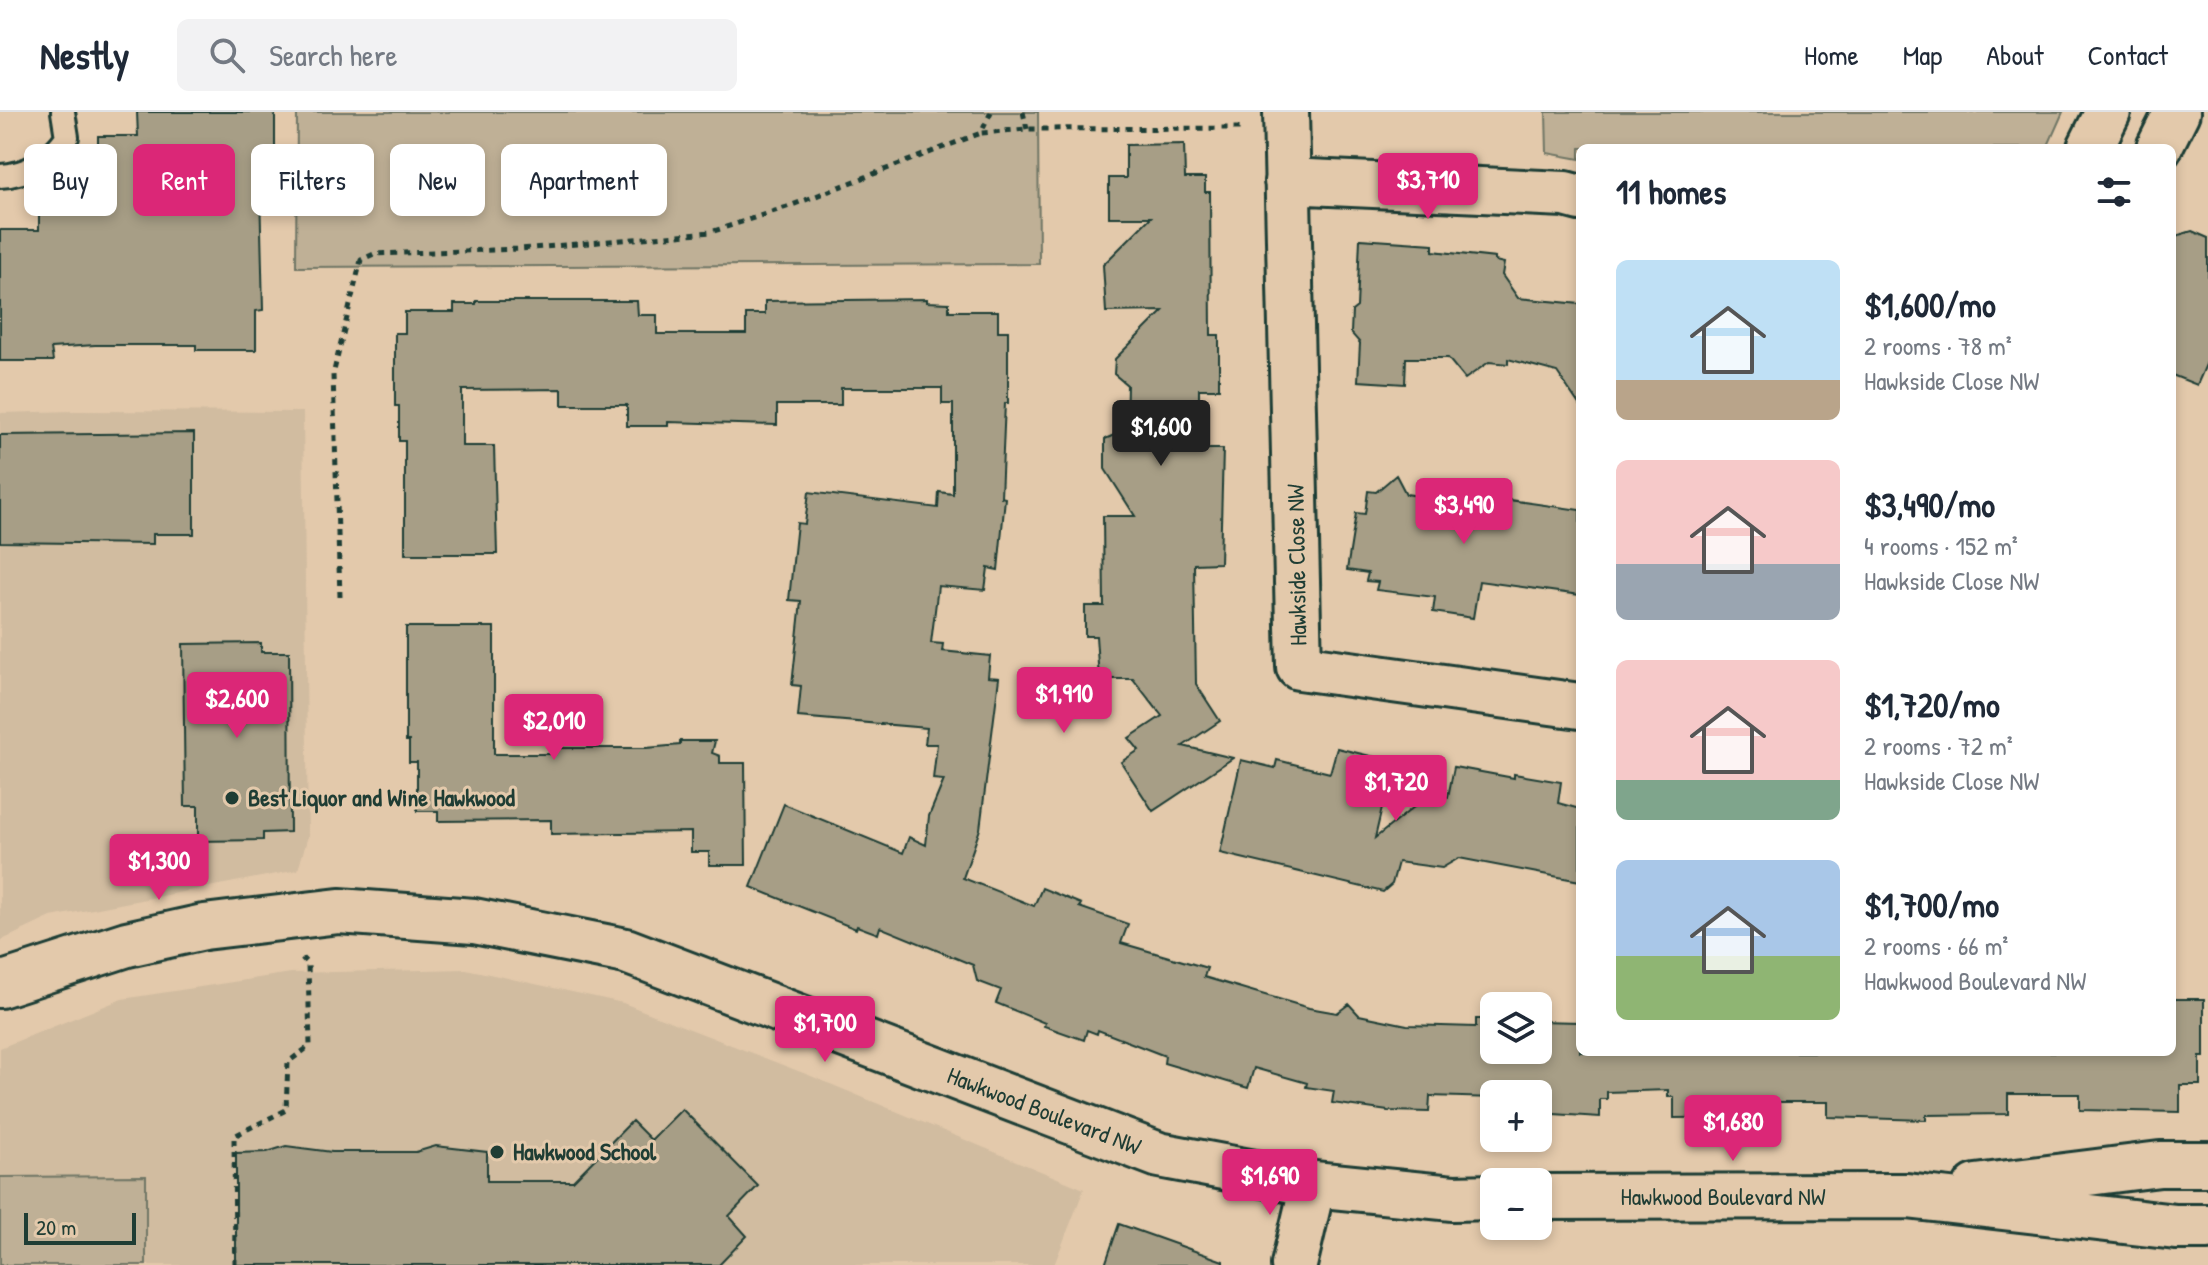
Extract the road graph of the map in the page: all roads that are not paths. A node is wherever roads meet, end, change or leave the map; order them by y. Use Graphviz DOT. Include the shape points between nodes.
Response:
graph roads {
  1 [pos="63,112"];
  2 [pos="1286,112"];
  3 [pos="2108,112"];
  4 [pos="2177,112"];
  5 [pos="2092,144"];
  6 [pos="2161,144"];
  7 [pos="0,176"];
  8 [pos="1287,181"];
  9 [pos="1576,197"];
  10 [pos="1576,705"];
  11 [pos="0,985"];
  12 [pos="2208,1164"];
  13 [pos="1313,1184"];
  14 [pos="1907,1196"];
  15 [pos="1480,1197"];
  16 [pos="1552,1197"];
  17 [pos="2208,1227"];
  18 [pos="1294,1265"];
  1 -- 7 [label="lane" via="67,137 54,155 17,175"];
  2 -- 8 [label="street, Hawkside Close NW"];
  3 -- 5 [label="street"];
  4 -- 6 [label="street"];
  8 -- 9 [label="street"];
  8 -- 10 [label="street, Hawkside Close NW" via="1299,667"];
  11 -- 13 [label="street, Hawkwood Boulevard NW" via="127,944 204,927 339,911 474,921 626,951 1159,1155"];
  12 -- 14 [label="street, Hawkwood Boulevard NW" via="2160,1164"];
  13 -- 15 [label="street, Hawkwood Boulevard NW"];
  13 -- 18 [label="street"];
  14 -- 16 [label="street, Hawkwood Boulevard NW"];
  14 -- 17 [label="street, Hawkwood Boulevard NW"];
}
